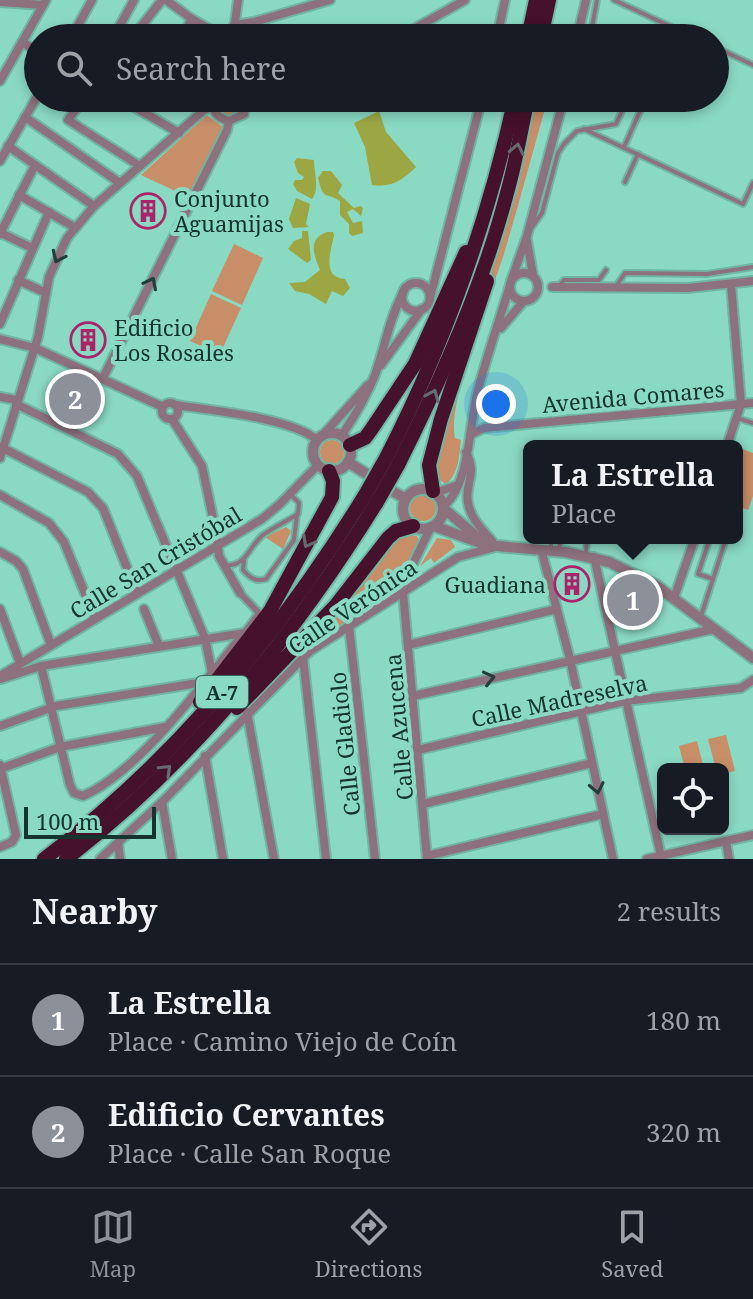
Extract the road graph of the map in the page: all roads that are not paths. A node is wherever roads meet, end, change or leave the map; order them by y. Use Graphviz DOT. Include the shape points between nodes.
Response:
graph roads {
  1 [pos="92,0"];
  2 [pos="134,0"];
  3 [pos="238,0"];
  4 [pos="330,0"];
  5 [pos="465,0"];
  6 [pos="505,0"];
  7 [pos="536,0"];
  8 [pos="549,0"];
  9 [pos="586,0"];
  10 [pos="597,0"];
  11 [pos="614,0"];
  12 [pos="167,1"];
  13 [pos="0,2"];
  14 [pos="44,3"];
  15 [pos="192,19"];
  16 [pos="32,24"];
  17 [pos="79,24"];
  18 [pos="121,24"];
  19 [pos="145,24"];
  20 [pos="189,24"];
  21 [pos="201,24"];
  22 [pos="234,24"];
  23 [pos="241,24"];
  24 [pos="423,24"];
  25 [pos="500,24"];
  26 [pos="531,24"];
  27 [pos="544,24"];
  28 [pos="580,24"];
  29 [pos="593,24"];
  30 [pos="665,24"];
  31 [pos="24,38"];
  32 [pos="22,42"];
  33 [pos="729,54"];
  34 [pos="753,65"];
  35 [pos="4,66"];
  36 [pos="0,81"];
  37 [pos="28,112"];
  38 [pos="74,112"];
  39 [pos="143,112"];
  40 [pos="202,112"];
  41 [pos="216,112"];
  42 [pos="244,112"];
  43 [pos="478,112"];
  44 [pos="512,112"];
  45 [pos="525,112"];
  46 [pos="560,112"];
  47 [pos="622,112"];
  48 [pos="640,112"];
  49 [pos="25,117"];
  50 [pos="229,121"];
  51 [pos="584,129"];
  52 [pos="179,133"];
  53 [pos="8,146"];
  54 [pos="624,147"];
  55 [pos="638,154"];
  56 [pos="0,161"];
  57 [pos="35,165"];
  58 [pos="140,166"];
  59 [pos="625,182"];
  60 [pos="120,183"];
  61 [pos="753,183"];
  62 [pos="19,195"];
  63 [pos="507,195"];
  64 [pos="490,201"];
  65 [pos="94,206"];
  66 [pos="5,211"];
  67 [pos="49,212"];
  68 [pos="74,227"];
  69 [pos="0,233"];
  70 [pos="528,234"];
  71 [pos="32,248"];
  72 [pos="753,267"];
  73 [pos="606,270"];
  74 [pos="535,277"];
  75 [pos="436,278"];
  76 [pos="18,280"];
  77 [pos="753,281"];
  78 [pos="511,283"];
  79 [pos="420,284"];
  80 [pos="731,284"];
  81 [pos="555,287"];
  82 [pos="615,288"];
  83 [pos="46,293"];
  84 [pos="403,293"];
  85 [pos="538,293"];
  86 [pos="430,298"];
  87 [pos="523,302"];
  88 [pos="422,309"];
  89 [pos="0,324"];
  90 [pos="0,339"];
  91 [pos="495,339"];
  92 [pos="35,348"];
  93 [pos="375,376"];
  94 [pos="103,378"];
  95 [pos="0,397"];
  96 [pos="17,402"];
  97 [pos="753,403"];
  98 [pos="741,404"];
  99 [pos="175,405"];
  100 [pos="163,407"];
  101 [pos="737,418"];
  102 [pos="172,419"];
  103 [pos="753,423"];
  104 [pos="470,435"];
  105 [pos="320,438"];
  106 [pos="346,440"];
  107 [pos="729,440"];
  108 [pos="2,447"];
  109 [pos="466,452"];
  110 [pos="0,458"];
  111 [pos="348,462"];
  112 [pos="392,462"];
  113 [pos="323,468"];
  114 [pos="368,475"];
  115 [pos="459,485"];
  116 [pos="394,492"];
  117 [pos="434,492"];
  118 [pos="290,494"];
  119 [pos="0,495"];
  120 [pos="371,498"];
  121 [pos="406,499"];
  122 [pos="443,508"];
  123 [pos="298,514"];
  124 [pos="413,526"];
  125 [pos="433,527"];
  126 [pos="462,537"];
  127 [pos="218,544"];
  128 [pos="546,544"];
  129 [pos="551,544"];
  130 [pos="586,544"];
  131 [pos="692,544"];
  132 [pos="696,544"];
  133 [pos="708,544"];
  134 [pos="724,544"];
  135 [pos="498,545"];
  136 [pos="543,548"];
  137 [pos="705,551"];
  138 [pos="0,552"];
  139 [pos="590,556"];
  140 [pos="458,557"];
  141 [pos="245,559"];
  142 [pos="224,565"];
  143 [pos="684,569"];
  144 [pos="176,570"];
  145 [pos="698,574"];
  146 [pos="713,579"];
  147 [pos="403,592"];
  148 [pos="137,593"];
  149 [pos="240,593"];
  150 [pos="674,598"];
  151 [pos="0,609"];
  152 [pos="144,609"];
  153 [pos="557,609"];
  154 [pos="95,618"];
  155 [pos="700,619"];
  156 [pos="349,626"];
  157 [pos="714,629"];
  158 [pos="244,633"];
  159 [pos="205,638"];
  160 [pos="51,645"];
  161 [pos="408,645"];
  162 [pos="159,646"];
  163 [pos="614,650"];
  164 [pos="303,658"];
  165 [pos="753,658"];
  166 [pos="570,659"];
  167 [pos="20,663"];
  168 [pos="41,666"];
  169 [pos="212,673"];
  170 [pos="0,678"];
  171 [pos="753,680"];
  172 [pos="204,681"];
  173 [pos="413,696"];
  174 [pos="625,701"];
  175 [pos="50,708"];
  176 [pos="247,712"];
  177 [pos="581,712"];
  178 [pos="210,725"];
  179 [pos="0,726"];
  180 [pos="166,727"];
  181 [pos="60,747"];
  182 [pos="418,750"];
  183 [pos="205,756"];
  184 [pos="592,763"];
  185 [pos="0,768"];
  186 [pos="137,780"];
  187 [pos="162,802"];
  188 [pos="423,804"];
  189 [pos="603,814"];
  190 [pos="753,835"];
  191 [pos="726,842"];
  192 [pos="118,843"];
  193 [pos="0,847"];
  194 [pos="667,856"];
  195 [pos="427,858"];
  196 [pos="44,859"];
  197 [pos="66,859"];
  198 [pos="100,859"];
  199 [pos="120,859"];
  200 [pos="172,859"];
  201 [pos="223,859"];
  202 [pos="274,859"];
  203 [pos="326,859"];
  204 [pos="375,859"];
  205 [pos="613,859"];
  206 [pos="647,859"];
  207 [pos="729,859"];
  1 -- 17 [label="street"];
  2 -- 18 [label="street"];
  3 -- 22 [label="street"];
  4 -- 23 [label="street"];
  5 -- 24 [label="street"];
  6 -- 25 [label="street"];
  7 -- 26 [label="highway"];
  8 -- 27 [label="highway"];
  9 -- 28 [label="street"];
  10 -- 29 [label="lane"];
  11 -- 30 [label="lane"];
  12 -- 15 [label="street"];
  12 -- 19 [label="street"];
  13 -- 14 [label="street"];
  14 -- 16 [label="street"];
  15 -- 20 [label="street"];
  15 -- 21 [label="street"];
  31 -- 32 [label="street"];
  32 -- 35 [label="street"];
  33 -- 34 [label="lane"];
  35 -- 36 [label="street"];
  37 -- 49 [label="street"];
  38 -- 58 [label="street" via="68,120"];
  39 -- 52 [label="street"];
  40 -- 52 [label="street"];
  41 -- 50 [label="street"];
  42 -- 50 [label="street"];
  43 -- 75 [label="street"];
  44 -- 64 [label="highway, A-7"];
  63 -- 45 [label="highway, A-7, one-way"];
  46 -- 70 [label="street"];
  47 -- 51 [label="lane" via="616,124"];
  48 -- 54 [label="lane"];
  49 -- 53 [label="street"];
  49 -- 60 [label="street"];
  94 -- 50 [label="street, one-way"];
  51 -- 54 [label="lane"];
  51 -- 70 [label="lane" via="558,153 542,213"];
  52 -- 58 [label="street"];
  53 -- 56 [label="street"];
  53 -- 57 [label="street"];
  54 -- 55 [label="lane"];
  55 -- 59 [label="lane"];
  55 -- 61 [label="lane" via="743,204"];
  57 -- 62 [label="street"];
  57 -- 65 [label="street"];
  58 -- 60 [label="street"];
  60 -- 65 [label="street"];
  62 -- 66 [label="street"];
  62 -- 67 [label="street"];
  112 -- 63 [label="highway, A-7, one-way" via="425,412 460,332"];
  63 -- 117 [label="highway" via="501,235 429,465"];
  64 -- 106 [label="highway" via="415,364 365,438"];
  64 -- 112 [label="highway, A-7" via="445,334"];
  65 -- 68 [label="street"];
  66 -- 69 [label="street"];
  67 -- 68 [label="street"];
  67 -- 71 [label="street"];
  68 -- 83 [label="street, one-way" via="53,266"];
  69 -- 71 [label="street"];
  70 -- 74 [label="street"];
  70 -- 78 [label="street"];
  71 -- 76 [label="street"];
  72 -- 82 [label="lane" via="707,274 625,273"];
  73 -- 81 [label="lane" via="599,280 564,280"];
  74 -- 78 [label="street" via="524,273"];
  74 -- 81 [label="street"];
  74 -- 85 [label="street"];
  75 -- 79 [label="street"];
  75 -- 86 [label="street"];
  76 -- 83 [label="street"];
  76 -- 89 [label="street"];
  77 -- 80 [label="street"];
  78 -- 87 [label="street" via="512,295"];
  78 -- 91 [label="street"];
  79 -- 84 [label="street"];
  79 -- 86 [label="street"];
  80 -- 82 [label="street"];
  80 -- 98 [label="street"];
  81 -- 82 [label="street"];
  81 -- 85 [label="street"];
  83 -- 92 [label="street"];
  84 -- 88 [label="street" via="409,308"];
  84 -- 93 [label="street"];
  85 -- 87 [label="street"];
  86 -- 88 [label="street"];
  87 -- 91 [label="street"];
  88 -- 93 [label="street"];
  90 -- 92 [label="street"];
  91 -- 104 [label="street"];
  92 -- 94 [label="street"];
  92 -- 96 [label="street"];
  93 -- 105 [label="street"];
  93 -- 106 [label="street"];
  94 -- 100 [label="street"];
  95 -- 96 [label="street"];
  96 -- 108 [label="street"];
  96 -- 144 [label="street" via="127,462"];
  97 -- 98 [label="street, Avenida Comares"];
  98 -- 101 [label="street"];
  98 -- 104 [label="street, Avenida Comares" via="484,428"];
  99 -- 100 [label="street"];
  99 -- 102 [label="street" via="177,415"];
  99 -- 105 [label="street" via="272,422"];
  100 -- 102 [label="street" via="163,415"];
  101 -- 103 [label="lane"];
  101 -- 107 [label="street"];
  102 -- 127 [label="street" via="202,466"];
  104 -- 109 [label="street"];
  105 -- 106 [label="street" via="332,433"];
  105 -- 113 [label="street" via="313,452"];
  106 -- 111 [label="street"];
  108 -- 110 [label="street"];
  108 -- 148 [label="street" via="88,492 103,508"];
  109 -- 115 [label="street"];
  109 -- 135 [label="street" via="473,467 467,501 475,522"];
  111 -- 113 [label="street" via="340,469"];
  111 -- 114 [label="street"];
  112 -- 120 [label="highway, A-7, bridge"];
  113 -- 118 [label="street, Calle San Cristóbal"];
  113 -- 186 [label="highway, one-way" via="333,481 332,497 270,611"];
  115 -- 117 [label="street"];
  115 -- 122 [label="street"];
  116 -- 121 [label="street"];
  117 -- 121 [label="street" via="421,489"];
  117 -- 122 [label="street"];
  118 -- 123 [label="lane" via="299,503"];
  118 -- 127 [label="street, Calle San Cristóbal"];
  119 -- 154 [label="street" via="49,523 64,542"];
  120 -- 178 [label="highway, A-7" via="348,549"];
  120 -- 186 [label="highway, A-7" via="229,684"];
  121 -- 124 [label="street" via="403,511"];
  122 -- 125 [label="street"];
  122 -- 135 [label="street" via="476,536"];
  123 -- 141 [label="lane" via="265,534"];
  123 -- 141 [label="lane" via="294,540 266,579 247,575"];
  124 -- 125 [label="street"];
  124 -- 178 [label="highway" via="388,538 336,605 235,710"];
  125 -- 126 [label="street"];
  125 -- 147 [label="street"];
  126 -- 135 [label="street"];
  126 -- 140 [label="street"];
  127 -- 142 [label="street"];
  127 -- 144 [label="street, Calle San Cristóbal"];
  128 -- 136 [label="lane"];
  129 -- 136 [label="lane"];
  130 -- 139 [label="lane"];
  131 -- 143 [label="street"];
  132 -- 137 [label="lane"];
  133 -- 137 [label="lane"];
  134 -- 146 [label="lane"];
  135 -- 136 [label="street"];
  135 -- 140 [label="street, Calle Verónica"];
  136 -- 139 [label="street"];
  136 -- 153 [label="street"];
  137 -- 145 [label="lane"];
  138 -- 160 [label="street" via="23,569"];
  139 -- 150 [label="street" via="637,574"];
  139 -- 163 [label="street"];
  140 -- 147 [label="street, Calle Verónica"];
  141 -- 142 [label="lane"];
  142 -- 149 [label="street"];
  143 -- 145 [label="lane"];
  143 -- 150 [label="street"];
  144 -- 148 [label="street, Calle San Cristóbal"];
  144 -- 159 [label="street"];
  145 -- 146 [label="lane"];
  146 -- 155 [label="lane"];
  147 -- 156 [label="street, Calle Verónica"];
  147 -- 161 [label="street, Calle Azucena"];
  148 -- 154 [label="street, Calle San Cristóbal"];
  149 -- 158 [label="street" via="259,613"];
  150 -- 155 [label="street"];
  151 -- 167 [label="street"];
  152 -- 162 [label="street"];
  153 -- 161 [label="street"];
  153 -- 166 [label="street"];
  154 -- 160 [label="street, Calle San Cristóbal"];
  155 -- 157 [label="street"];
  156 -- 164 [label="street, Calle Verónica"];
  156 -- 204 [label="street, Calle Gladiolo"];
  157 -- 163 [label="street"];
  157 -- 165 [label="street"];
  158 -- 159 [label="street"];
  158 -- 169 [label="street"];
  159 -- 162 [label="street"];
  159 -- 169 [label="street"];
  160 -- 167 [label="street, Calle San Cristóbal"];
  161 -- 173 [label="street, Calle Azucena"];
  162 -- 168 [label="street"];
  163 -- 166 [label="street"];
  163 -- 174 [label="street"];
  164 -- 176 [label="street, Calle Verónica"];
  164 -- 203 [label="street"];
  173 -- 166 [label="street, one-way"];
  166 -- 177 [label="street"];
  167 -- 170 [label="street, Calle San Cristóbal"];
  168 -- 170 [label="street"];
  168 -- 175 [label="street"];
  169 -- 172 [label="street"];
  171 -- 174 [label="street, Calle Madreselva" via="741,688"];
  172 -- 175 [label="street"];
  172 -- 180 [label="street"];
  173 -- 182 [label="street, Calle Azucena"];
  174 -- 177 [label="street, Calle Madreselva"];
  174 -- 194 [label="street"];
  175 -- 179 [label="street"];
  175 -- 181 [label="street"];
  176 -- 183 [label="street, Calle Verónica"];
  176 -- 202 [label="street"];
  177 -- 182 [label="street, Calle Madreselva"];
  177 -- 184 [label="street"];
  197 -- 178 [label="highway, A-7, one-way" via="124,811"];
  180 -- 181 [label="street"];
  180 -- 181 [label="street" via="109,781 83,796 74,793"];
  181 -- 185 [label="street"];
  182 -- 188 [label="street, Calle Azucena"];
  183 -- 187 [label="street, Calle Verónica"];
  183 -- 201 [label="street"];
  184 -- 188 [label="street"];
  184 -- 189 [label="street, one-way"];
  185 -- 193 [label="street" via="16,835"];
  186 -- 196 [label="highway, A-7"];
  187 -- 192 [label="street, Calle Verónica"];
  187 -- 200 [label="street"];
  188 -- 195 [label="street, Calle Azucena"];
  189 -- 195 [label="street"];
  189 -- 205 [label="street"];
  190 -- 191 [label="street"];
  191 -- 194 [label="street"];
  191 -- 207 [label="street"];
  192 -- 198 [label="street, Calle Verónica"];
  192 -- 199 [label="street"];
  194 -- 206 [label="street"];
}
